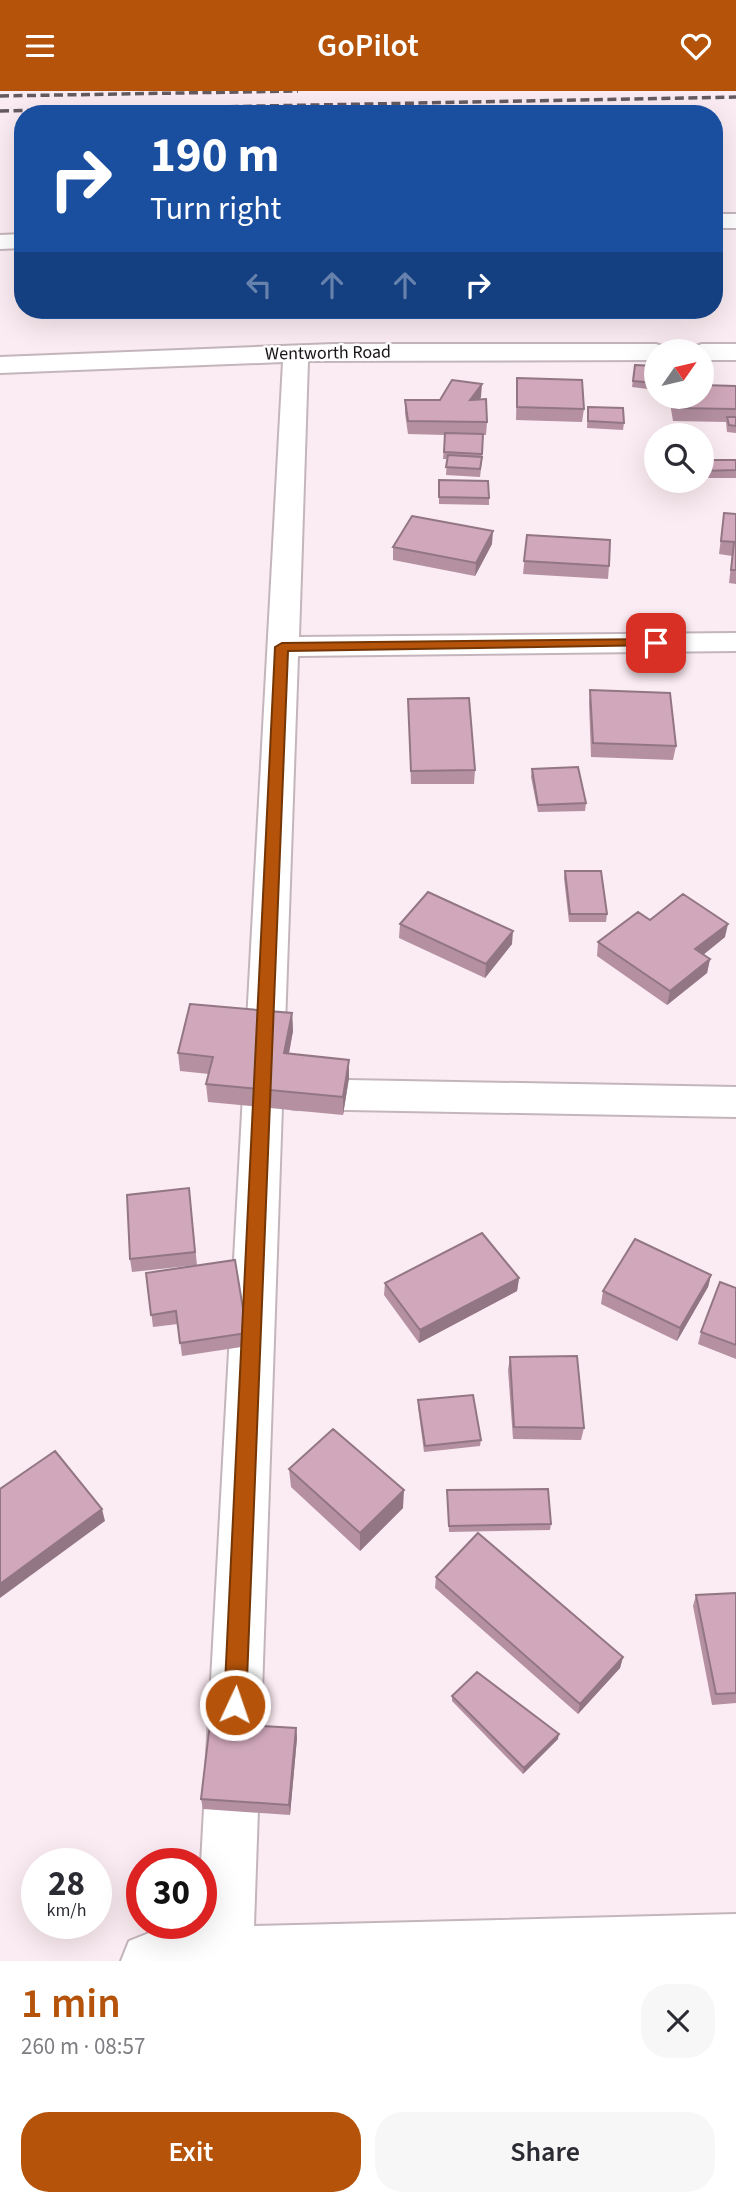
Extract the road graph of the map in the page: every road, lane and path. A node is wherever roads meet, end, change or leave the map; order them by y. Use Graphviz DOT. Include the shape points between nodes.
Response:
graph roads {
  1 [pos="644,352"];
  2 [pos="714,352"];
  3 [pos="736,352"];
  4 [pos="296,353"];
  5 [pos="0,365"];
  6 [pos="736,642"];
  7 [pos="282,647"];
  8 [pos="262,1094"];
  9 [pos="736,1102"];
  10 [pos="736,1942"];
  11 [pos="224,1958"];
  12 [pos="149,1961"];
  1 -- 4 [label="main road, Wentworth Road"];
  2 -- 3 [label="main road"];
  4 -- 5 [label="main road, Wentworth Road"];
  4 -- 7 [label="main road"];
  6 -- 7 [label="main road"];
  7 -- 8 [label="main road"];
  8 -- 9 [label="main road"];
  8 -- 11 [label="main road"];
  10 -- 11 [label="main road"];
  11 -- 12 [label="main road"];
}
